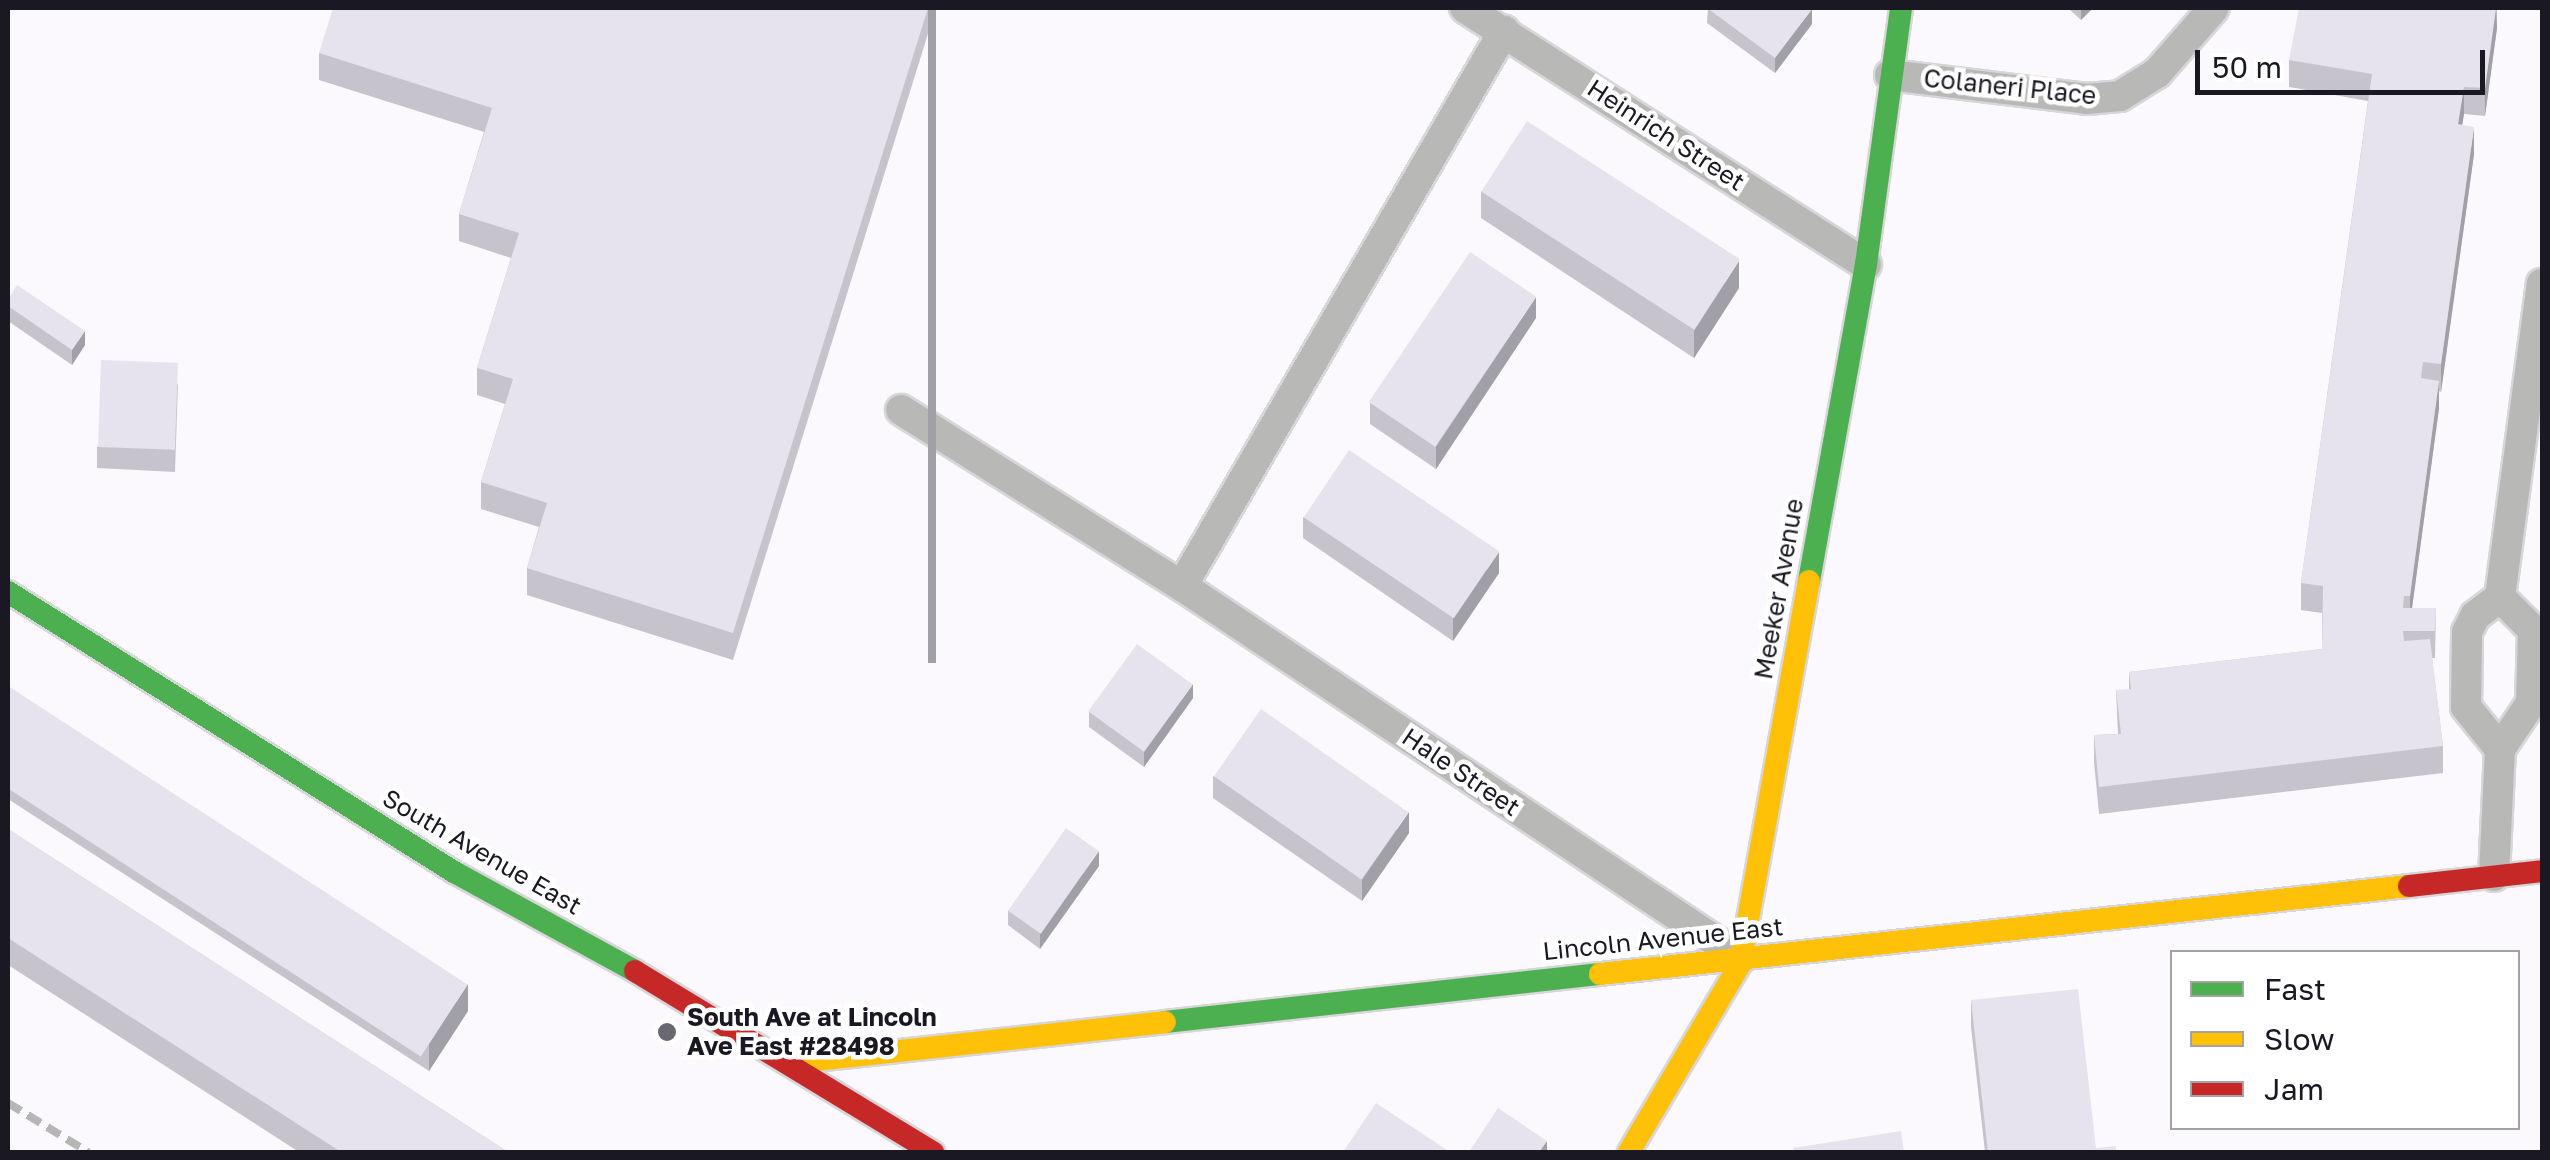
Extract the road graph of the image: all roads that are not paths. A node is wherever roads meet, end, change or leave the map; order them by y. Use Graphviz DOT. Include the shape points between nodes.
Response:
graph roads {
  1 [pos="1466,8"];
  2 [pos="1900,8"];
  3 [pos="2214,8"];
  4 [pos="1504,31"];
  5 [pos="1890,75"];
  6 [pos="1866,264"];
  7 [pos="2542,284"];
  8 [pos="901,410"];
  9 [pos="1182,586"];
  10 [pos="8,592"];
  11 [pos="2500,596"];
  12 [pos="2500,748"];
  13 [pos="2542,870"];
  14 [pos="2494,876"];
  15 [pos="1740,958"];
  16 [pos="789,1063"];
  17 [pos="933,1152"];
  18 [pos="1629,1152"];
  1 -- 4 [label="street, Heinrich Street"];
  2 -- 5 [label="street, Meeker Avenue"];
  3 -- 5 [label="street, Colaneri Place" via="2157,73 2120,96 2087,99"];
  4 -- 6 [label="street, Heinrich Street"];
  4 -- 9 [label="street"];
  5 -- 6 [label="street, Meeker Avenue"];
  6 -- 15 [label="street, Meeker Avenue"];
  7 -- 11 [label="street"];
  8 -- 9 [label="street, Hale Street"];
  9 -- 15 [label="street, Hale Street"];
  10 -- 16 [label="street, South Avenue East" via="454,872"];
  11 -- 12 [label="street" via="2533,630 2532,703"];
  11 -- 12 [label="street" via="2468,632 2466,707"];
  12 -- 14 [label="street"];
  13 -- 14 [label="street, Lincoln Avenue East"];
  14 -- 15 [label="street, Lincoln Avenue East"];
  15 -- 16 [label="street, Lincoln Avenue East"];
  15 -- 18 [label="street, Meeker Avenue"];
  16 -- 17 [label="street, South Avenue East"];
}
